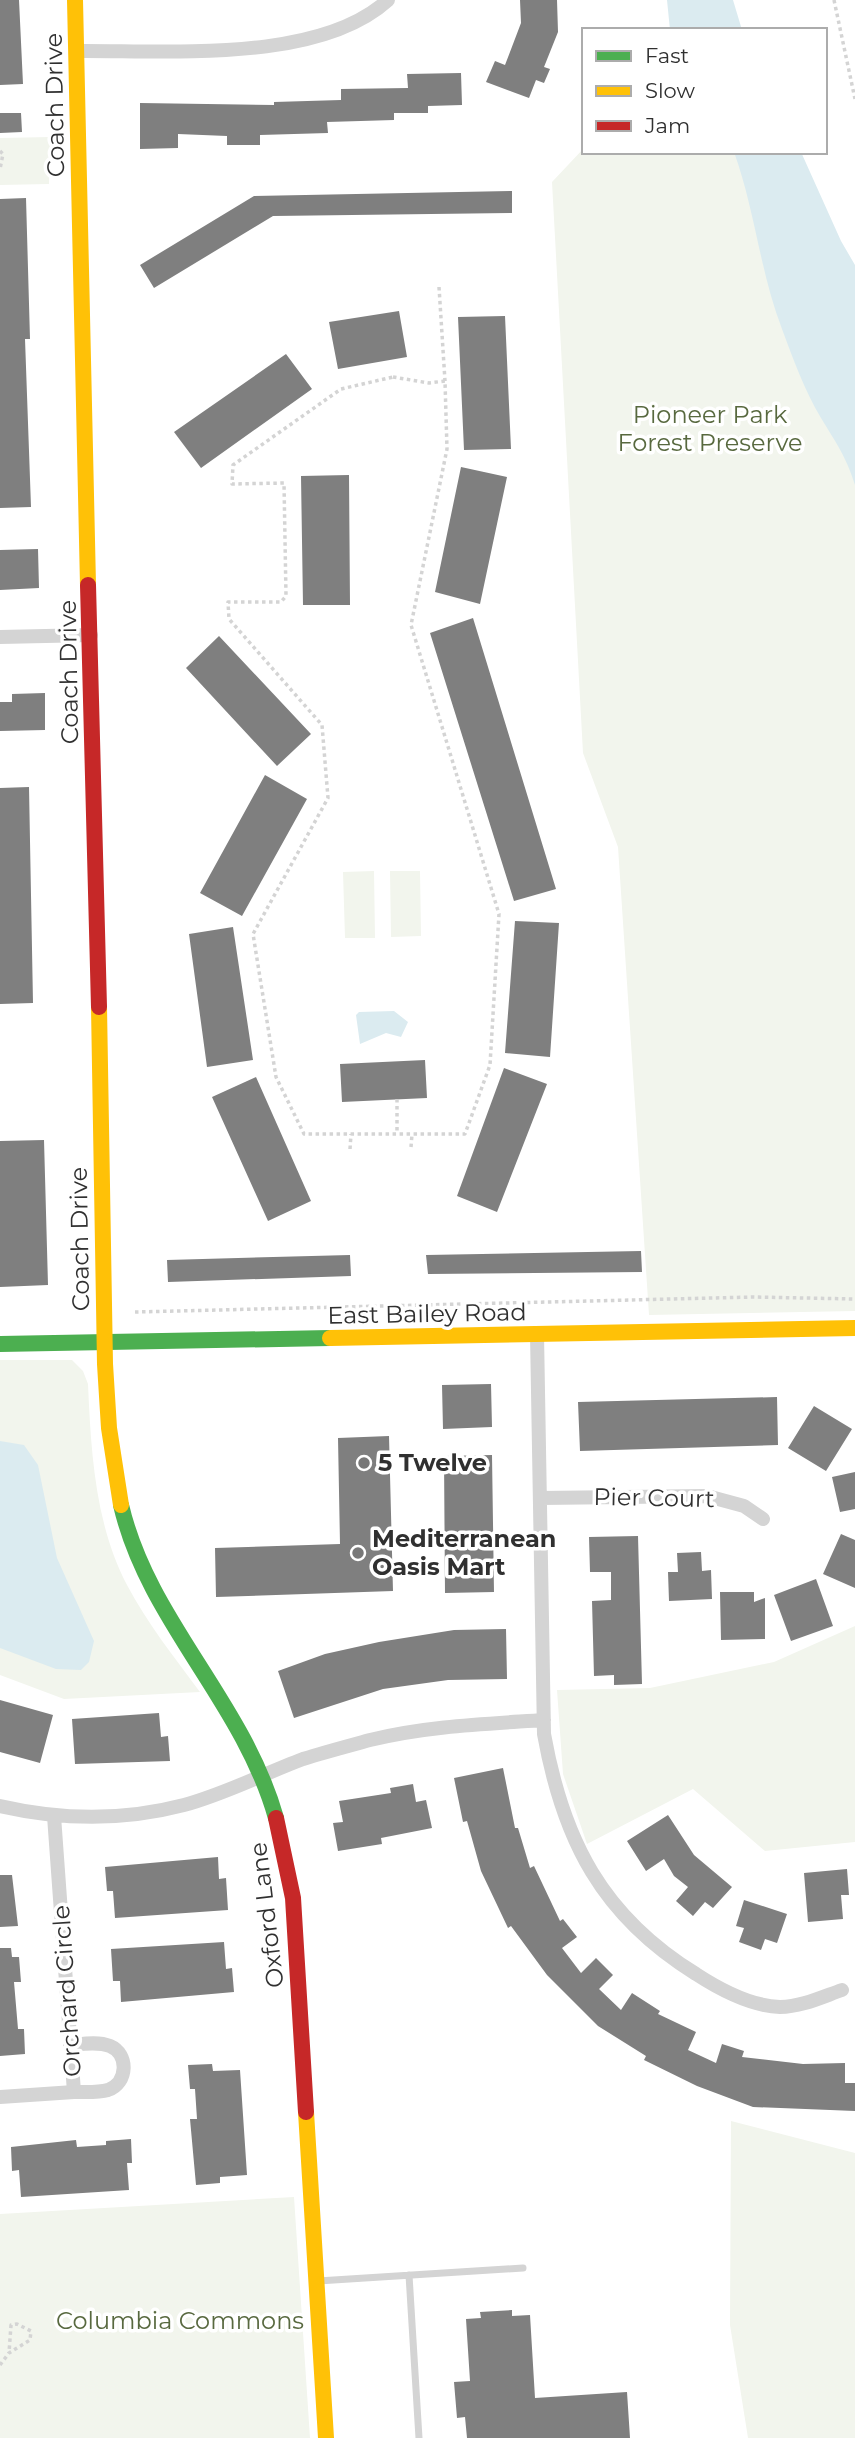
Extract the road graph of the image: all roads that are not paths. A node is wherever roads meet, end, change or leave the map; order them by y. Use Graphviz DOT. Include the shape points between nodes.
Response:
graph roads {
  1 [pos="75,0"];
  2 [pos="388,0"];
  3 [pos="76,51"];
  4 [pos="91,635"];
  5 [pos="0,638"];
  6 [pos="855,1328"];
  7 [pos="537,1334"];
  8 [pos="104,1343"];
  9 [pos="0,1344"];
  10 [pos="541,1499"];
  11 [pos="763,1519"];
  12 [pos="544,1720"];
  13 [pos="262,1776"];
  14 [pos="0,1806"];
  15 [pos="54,1816"];
  16 [pos="842,1990"];
  17 [pos="70,2045"];
  18 [pos="74,2092"];
  19 [pos="0,2098"];
  20 [pos="523,2268"];
  21 [pos="409,2275"];
  22 [pos="317,2281"];
  23 [pos="326,2438"];
  24 [pos="419,2438"];
  1 -- 3 [label="street, Coach Drive"];
  2 -- 3 [label="street" via="324,35 271,47"];
  3 -- 4 [label="street, Coach Drive"];
  4 -- 5 [label="street"];
  4 -- 8 [label="street, Coach Drive"];
  6 -- 7 [label="street, East Bailey Road"];
  7 -- 8 [label="street, East Bailey Road"];
  7 -- 10 [label="street"];
  8 -- 9 [label="street, East Bailey Road"];
  8 -- 13 [label="street, Oxford Lane" via="109,1434 133,1548 165,1614 239,1726"];
  10 -- 11 [label="street, Pier Court" via="707,1496 744,1506"];
  10 -- 12 [label="street"];
  12 -- 13 [label="street" via="416,1730 305,1759"];
  12 -- 16 [label="street" via="556,1793 573,1840 601,1888 656,1947 709,1983 769,2006 800,2004"];
  13 -- 15 [label="street" via="158,1811"];
  13 -- 22 [label="street, Oxford Lane" via="283,1836 293,1898"];
  14 -- 15 [label="street"];
  15 -- 17 [label="street, Orchard Circle"];
  17 -- 18 [label="street, Orchard Circle"];
  17 -- 18 [label="street" via="111,2046 119,2053 124,2069 111,2088"];
  18 -- 19 [label="street, Orchard Circle"];
  20 -- 21 [label="lane"];
  21 -- 22 [label="lane"];
  21 -- 24 [label="lane"];
  22 -- 23 [label="street, Oxford Lane"];
}
